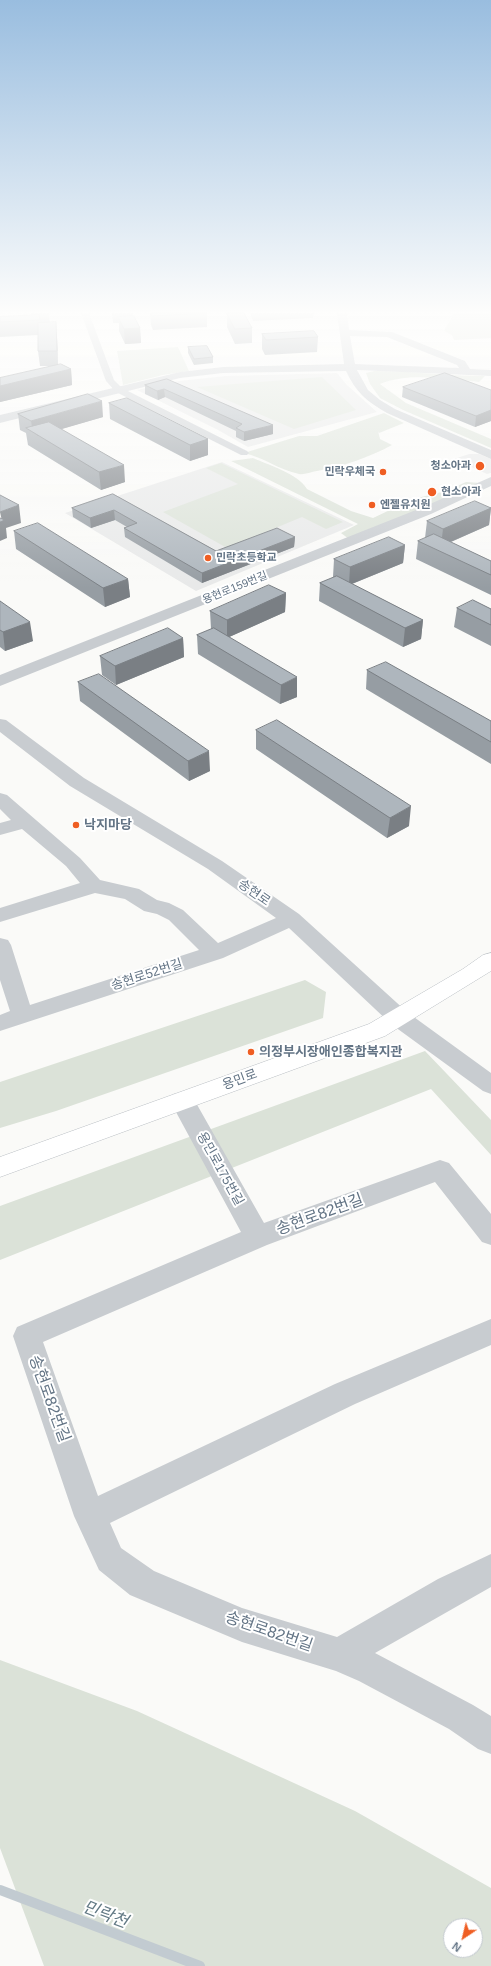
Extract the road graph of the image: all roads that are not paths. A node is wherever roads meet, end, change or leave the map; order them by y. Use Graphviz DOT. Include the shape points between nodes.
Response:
graph roads {
  1 [pos="58,405"];
  2 [pos="148,405"];
  3 [pos="378,405"];
  4 [pos="0,419"];
  5 [pos="244,453"];
  6 [pos="491,455"];
  7 [pos="491,481"];
  8 [pos="0,681"];
  9 [pos="0,724"];
  10 [pos="0,799"];
  11 [pos="24,822"];
  12 [pos="0,829"];
  13 [pos="94,886"];
  14 [pos="0,915"];
  15 [pos="292,919"];
  16 [pos="0,945"];
  17 [pos="214,953"];
  18 [pos="491,960"];
  19 [pos="22,1015"];
  20 [pos="399,1018"];
  21 [pos="0,1023"];
  22 [pos="491,1085"];
  23 [pos="182,1101"];
  24 [pos="0,1167"];
  25 [pos="491,1234"];
  26 [pos="258,1238"];
  27 [pos="491,1332"];
  28 [pos="90,1516"];
  29 [pos="491,1570"];
  30 [pos="339,1656"];
  31 [pos="491,1736"];
  1 -- 4 [label="street"];
  2 -- 5 [label="street"];
  3 -- 6 [label="street"];
  7 -- 8 [label="street, 용현로159번길" via="426,510"];
  9 -- 15 [label="street, 송현로" via="76,782 215,865"];
  10 -- 11 [label="street"];
  11 -- 12 [label="street"];
  11 -- 13 [label="street" via="73,862"];
  13 -- 14 [label="street"];
  13 -- 17 [label="street" via="132,894 151,906 176,915"];
  15 -- 17 [label="street, 송현로52번길"];
  15 -- 20 [label="street, 송현로"];
  16 -- 19 [label="street"];
  17 -- 19 [label="street, 송현로52번길"];
  18 -- 20 [label="main road, 용민로"];
  19 -- 21 [label="street, 송현로52번길"];
  20 -- 22 [label="street, 송현로"];
  20 -- 23 [label="main road, 용민로" via="376,1030"];
  23 -- 24 [label="main road, 용민로"];
  23 -- 26 [label="street, 용민로175번길"];
  25 -- 26 [label="street, 송현로82번길" via="440,1170"];
  26 -- 28 [label="street, 송현로82번길" via="27,1336"];
  27 -- 28 [label="street" via="345,1394"];
  28 -- 30 [label="street, 송현로82번길" via="110,1559 142,1583 242,1625"];
  29 -- 30 [label="street"];
  30 -- 31 [label="street, 송현로82번길" via="378,1673"];
}
